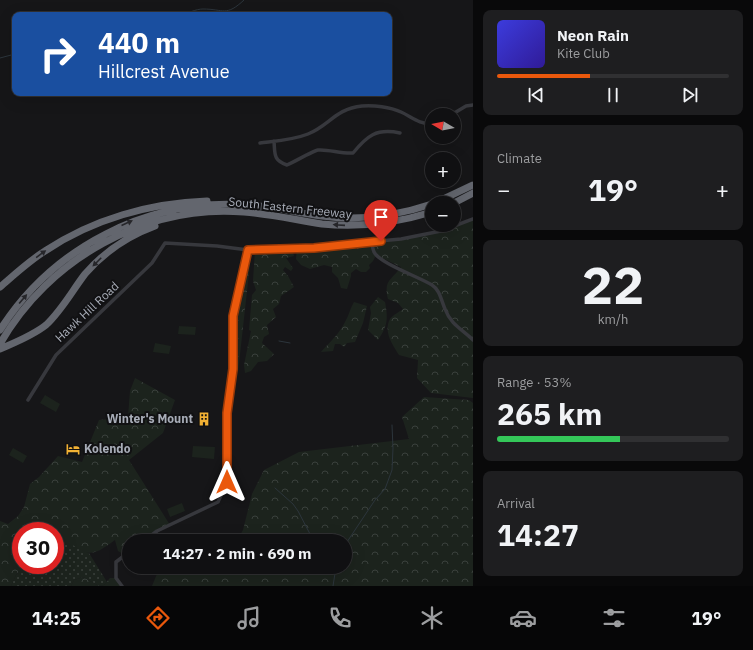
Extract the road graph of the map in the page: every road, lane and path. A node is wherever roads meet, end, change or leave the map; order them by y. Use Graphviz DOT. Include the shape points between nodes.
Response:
graph roads {
  1 [pos="473,105"];
  2 [pos="461,109"];
  3 [pos="425,124"];
  4 [pos="400,133"];
  5 [pos="274,141"];
  6 [pos="260,143"];
  7 [pos="473,185"];
  8 [pos="473,193"];
  9 [pos="450,196"];
  10 [pos="461,199"];
  11 [pos="425,206"];
  12 [pos="207,212"];
  13 [pos="425,214"];
  14 [pos="322,216"];
  15 [pos="473,219"];
  16 [pos="372,243"];
  17 [pos="248,250"];
  18 [pos="0,288"];
  19 [pos="0,330"];
  20 [pos="473,340"];
  21 [pos="0,344"];
  22 [pos="0,349"];
  23 [pos="28,400"];
  24 [pos="154,534"];
  25 [pos="122,557"];
  26 [pos="122,586"];
  1 -- 2 [label="street"];
  3 -- 5 [label="street" via="388,108 364,106 341,112 308,134"];
  4 -- 5 [label="street" via="384,132 371,135 353,153 317,150 287,165 275,157"];
  5 -- 6 [label="street"];
  7 -- 9 [label="highway"];
  8 -- 10 [label="highway"];
  11 -- 14 [label="highway, South Eastern Freeway" via="380,216"];
  13 -- 12 [label="highway, South Eastern Freeway, one-way" via="396,221 340,226 244,212"];
  12 -- 21 [label="highway, South Eastern Freeway" via="152,223 116,236 83,255 40,291 16,319"];
  12 -- 22 [label="highway, one-way" via="153,227 128,238 98,261 45,325"];
  18 -- 14 [label="highway, one-way" via="36,257 68,236 141,210 193,201 227,200 266,203"];
  19 -- 14 [label="highway, South Eastern Freeway, one-way" via="32,288 60,263 96,238 135,220 172,210 227,204 253,205"];
  15 -- 16 [label="street" via="441,231"];
  16 -- 17 [label="street"];
  16 -- 20 [label="street" via="374,252 381,260 433,286 452,321"];
  17 -- 23 [label="street, Hawk Hill Road" via="165,243 152,263 56,355"];
  17 -- 24 [label="street" via="233,316 233,369 227,413 227,482 218,502"];
  25 -- 26 [label="street" via="116,562 116,578"];
}
